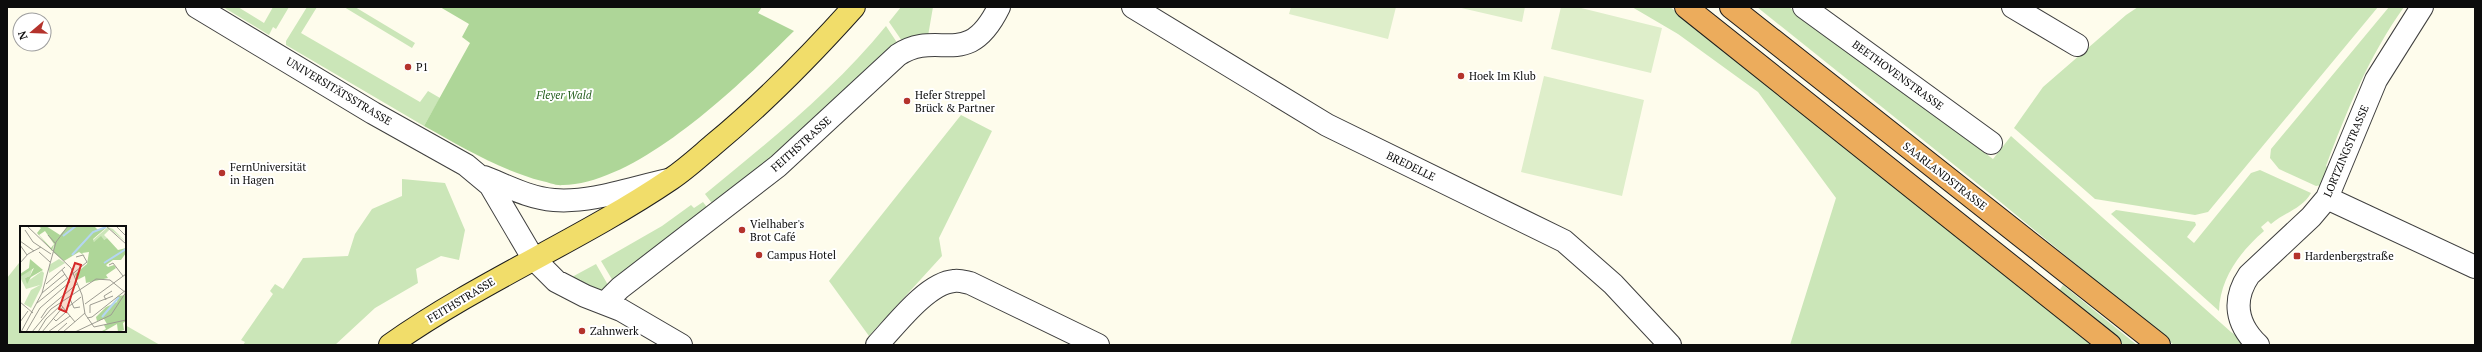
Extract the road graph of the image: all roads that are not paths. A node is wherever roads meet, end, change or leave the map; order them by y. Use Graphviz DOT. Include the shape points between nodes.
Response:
graph roads {
  1 [pos="197,7"];
  2 [pos="854,7"];
  3 [pos="999,7"];
  4 [pos="1133,7"];
  5 [pos="1686,7"];
  6 [pos="1731,7"];
  7 [pos="1804,7"];
  8 [pos="2014,7"];
  9 [pos="2422,7"];
  10 [pos="2077,45"];
  11 [pos="1991,143"];
  12 [pos="481,175"];
  13 [pos="671,180"];
  14 [pos="2327,198"];
  15 [pos="533,258"];
  16 [pos="2475,267"];
  17 [pos="605,303"];
  18 [pos="390,345"];
  19 [pos="681,345"];
  20 [pos="877,345"];
  21 [pos="1098,345"];
  22 [pos="1670,345"];
  23 [pos="2110,345"];
  24 [pos="2159,345"];
  25 [pos="2258,345"];
  1 -- 12 [label="street, UNIVERSITÄTSSTRASSE"];
  2 -- 13 [label="main road, FEITHSTRASSE" via="762,101"];
  3 -- 17 [label="street, FEITHSTRASSE" via="984,31 971,42 961,46 917,47 898,55 778,166 620,288"];
  4 -- 22 [label="street, BREDELLE" via="1327,125 1564,241 1613,284"];
  5 -- 23 [label="highway"];
  6 -- 24 [label="highway, SAARLANDSTRASSE"];
  7 -- 11 [label="street, BEETHOVENSTRASSE"];
  8 -- 10 [label="street"];
  9 -- 14 [label="street, LORTZINGSTRASSE" via="2376,80"];
  12 -- 13 [label="street, UNIVERSITÄTSSTRASSE" via="524,194 554,200 583,199"];
  12 -- 15 [label="street, UNIVERSITÄTSSTRASSE" via="497,196"];
  13 -- 15 [label="main road, FEITHSTRASSE"];
  14 -- 16 [label="street"];
  14 -- 25 [label="street, LORTZINGSTRASSE" via="2247,279 2237,310 2240,323"];
  15 -- 17 [label="street" via="556,281"];
  15 -- 18 [label="main road, FEITHSTRASSE"];
  17 -- 19 [label="street"];
  20 -- 21 [label="street" via="910,310 935,289 955,280 970,283"];
}
